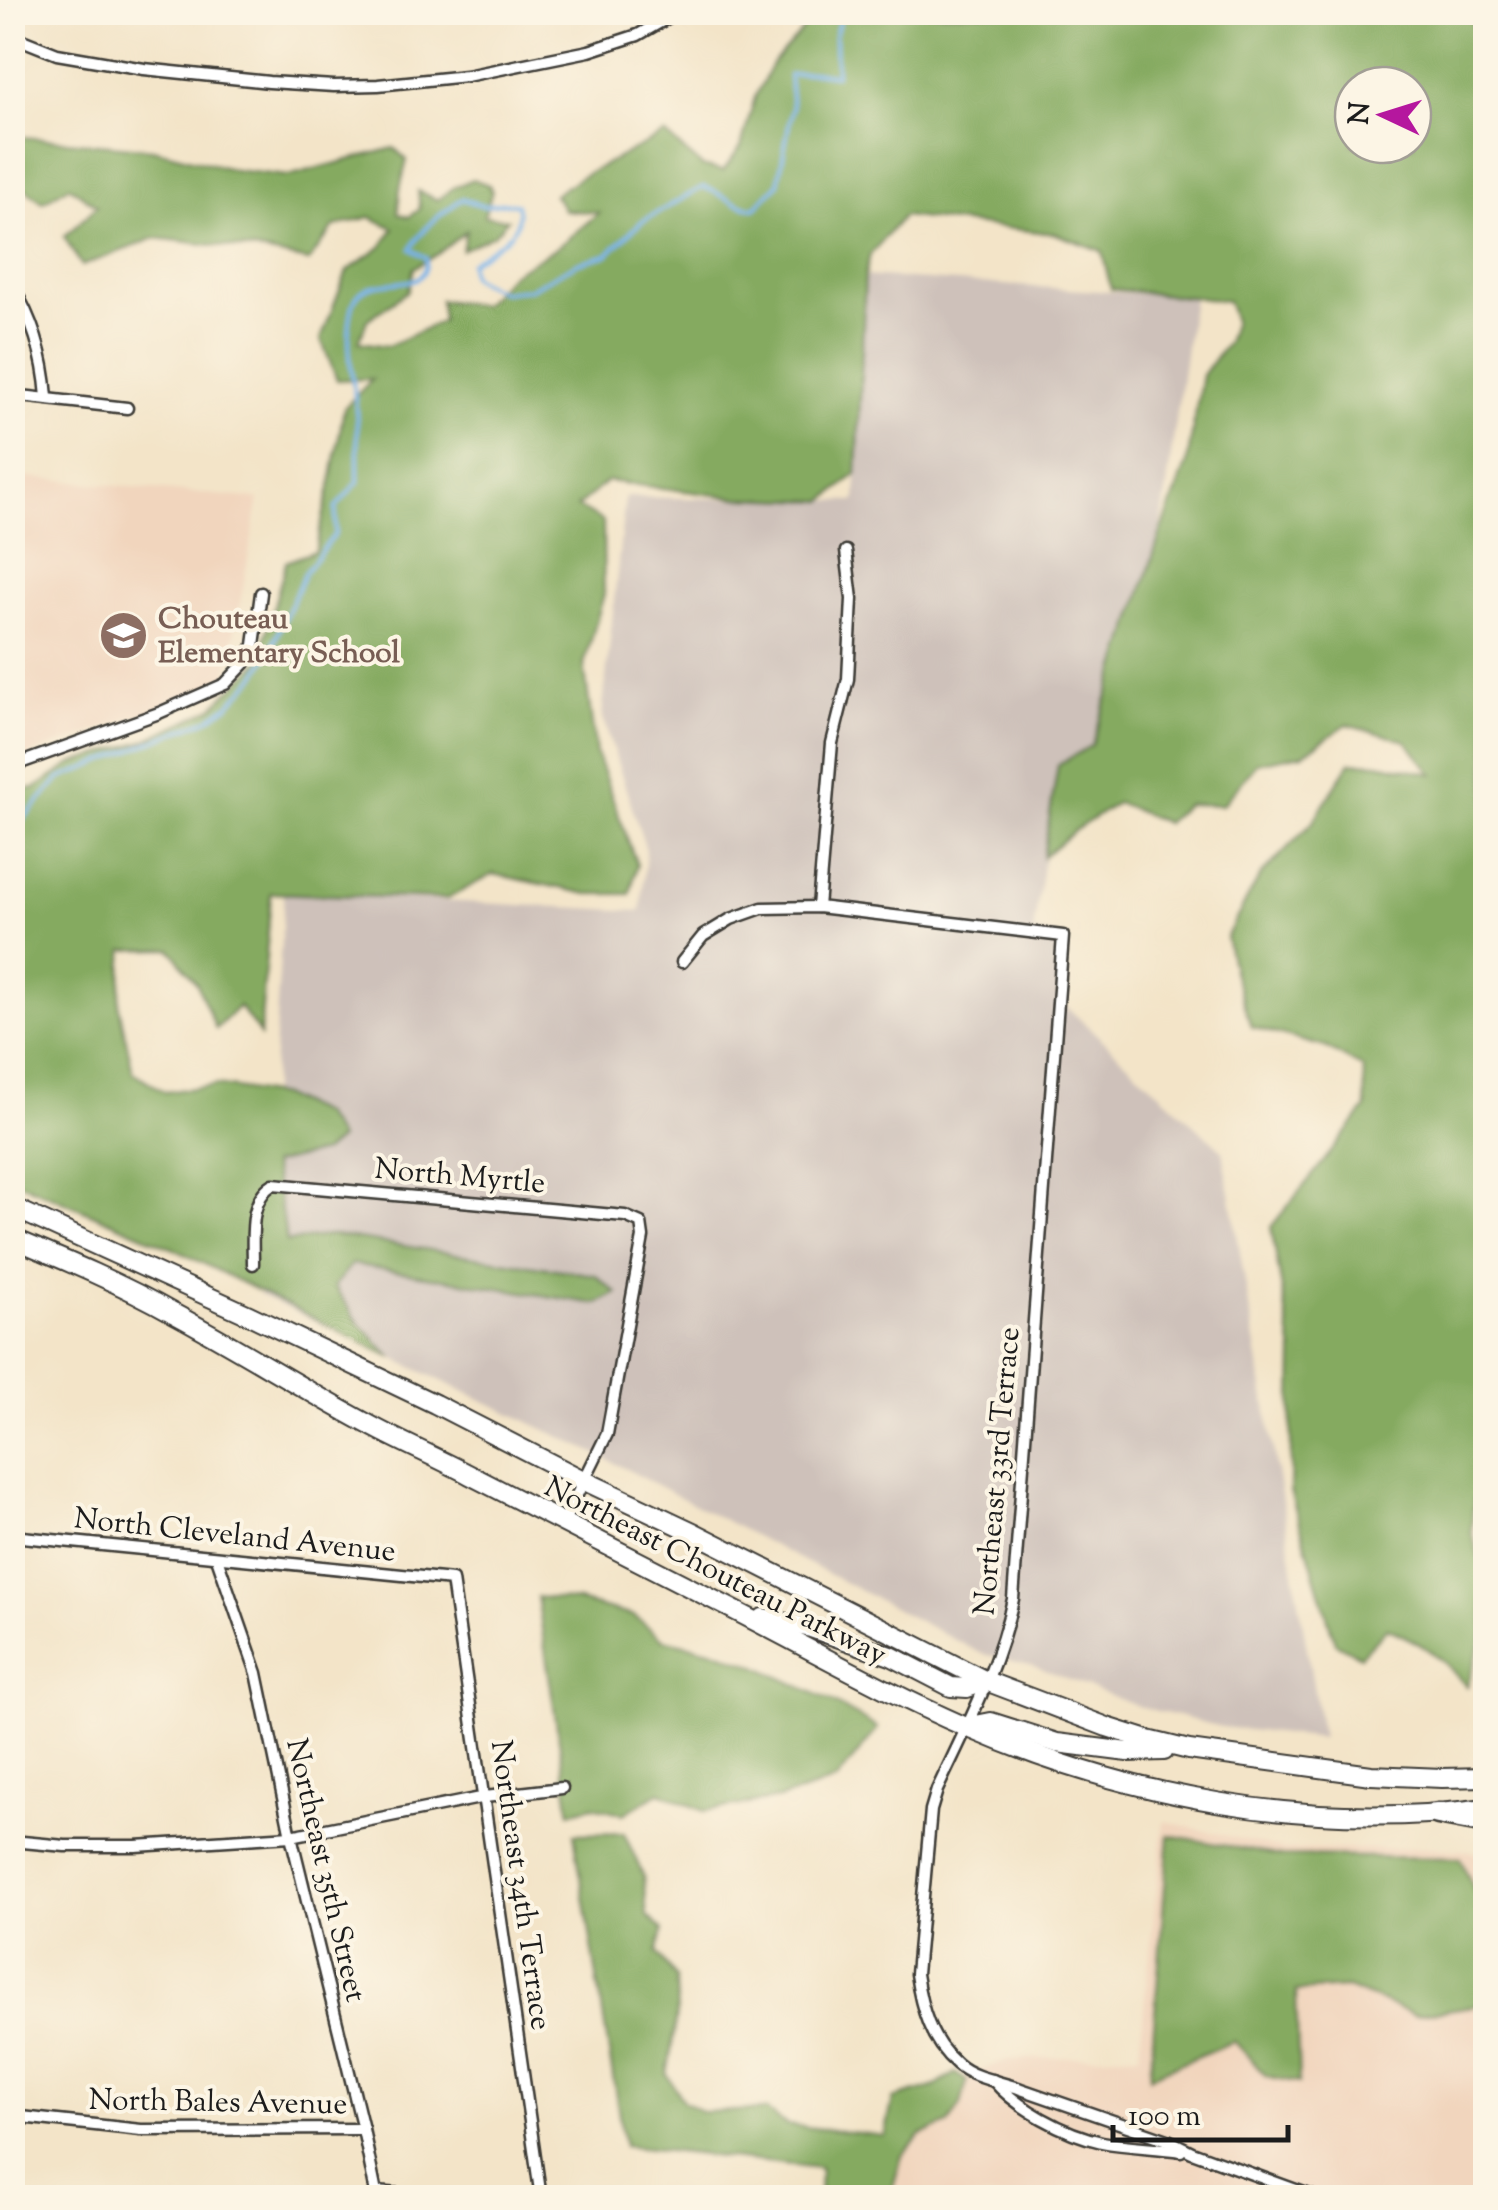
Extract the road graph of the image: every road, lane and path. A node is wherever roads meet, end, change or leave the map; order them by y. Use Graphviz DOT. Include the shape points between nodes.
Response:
graph roads {
  1 [pos="678,12"];
  2 [pos="12,36"];
  3 [pos="12,286"];
  4 [pos="12,395"];
  5 [pos="46,397"];
  6 [pos="127,408"];
  7 [pos="846,551"];
  8 [pos="262,593"];
  9 [pos="12,766"];
  10 [pos="818,907"];
  11 [pos="682,962"];
  12 [pos="12,1207"];
  13 [pos="12,1238"];
  14 [pos="253,1264"];
  15 [pos="585,1481"];
  16 [pos="563,1523"];
  17 [pos="12,1536"];
  18 [pos="217,1558"];
  19 [pos="452,1580"];
  20 [pos="738,1612"];
  21 [pos="986,1681"];
  22 [pos="966,1727"];
  23 [pos="1190,1750"];
  24 [pos="1486,1777"];
  25 [pos="562,1788"];
  26 [pos="485,1798"];
  27 [pos="1486,1808"];
  28 [pos="1438,1814"];
  29 [pos="1486,1824"];
  30 [pos="291,1836"];
  31 [pos="12,1840"];
  32 [pos="992,2080"];
  33 [pos="12,2116"];
  34 [pos="363,2129"];
  35 [pos="1192,2152"];
  36 [pos="376,2195"];
  37 [pos="454,2198"];
  38 [pos="541,2198"];
  39 [pos="1318,2198"];
  1 -- 2 [label="street" via="638,35 589,51 466,76 334,86 144,69 57,54"];
  3 -- 5 [label="street" via="41,353"];
  4 -- 5 [label="street"];
  5 -- 6 [label="street"];
  7 -- 10 [label="street" via="852,599 848,679 832,743"];
  8 -- 9 [label="street" via="254,645 226,684"];
  10 -- 11 [label="street" via="762,908 730,920 703,936"];
  10 -- 21 [label="street, Northeast 33rd Terrace" via="1063,936 1013,1600"];
  12 -- 15 [label="main road, Northeast Chouteau Parkway" via="367,1371"];
  13 -- 16 [label="main road, Northeast Chouteau Parkway" via="170,1311 383,1432"];
  14 -- 15 [label="street, North Myrtle" via="257,1201 273,1184 624,1216 641,1223 644,1237 607,1434"];
  15 -- 16 [label="street"];
  15 -- 21 [label="main road, Northeast Chouteau Parkway"];
  16 -- 20 [label="main road, Northeast Chouteau Parkway"];
  17 -- 18 [label="street, North Cleveland Avenue"];
  18 -- 19 [label="street, North Cleveland Avenue"];
  18 -- 30 [label="street, Northeast 35th Street" via="257,1673"];
  19 -- 26 [label="street, Northeast 34th Terrace"];
  20 -- 21 [label="main road" via="811,1628 952,1686"];
  20 -- 22 [label="main road, Northeast Chouteau Parkway"];
  21 -- 22 [label="street, Northeast 33rd Terrace"];
  21 -- 23 [label="main road, Northeast Chouteau Parkway"];
  22 -- 23 [label="main road" via="991,1722 1057,1743 1128,1752"];
  22 -- 28 [label="main road, Northeast Chouteau Parkway" via="1164,1793 1282,1810"];
  22 -- 32 [label="street, Northeast 33rd Terrace" via="931,1810 916,1974 920,2002 942,2050 959,2067"];
  23 -- 24 [label="main road, Northeast Chouteau Parkway" via="1334,1771"];
  25 -- 26 [label="street"];
  26 -- 30 [label="street"];
  26 -- 38 [label="street, Northeast 34th Terrace"];
  27 -- 28 [label="main road, Northeast Chouteau Parkway"];
  28 -- 29 [label="highway"];
  30 -- 31 [label="street" via="136,1846"];
  30 -- 34 [label="street, Northeast 35th Street"];
  32 -- 35 [label="street, Northeast 33rd Terrace"];
  32 -- 35 [label="street, Northeast 33rd Terrace" via="1048,2122 1093,2139"];
  33 -- 34 [label="street, North Bales Avenue" via="141,2130"];
  34 -- 36 [label="street, Northeast 35th Street"];
  35 -- 39 [label="street, Northeast 33rd Terrace"];
  36 -- 37 [label="street"];
}
